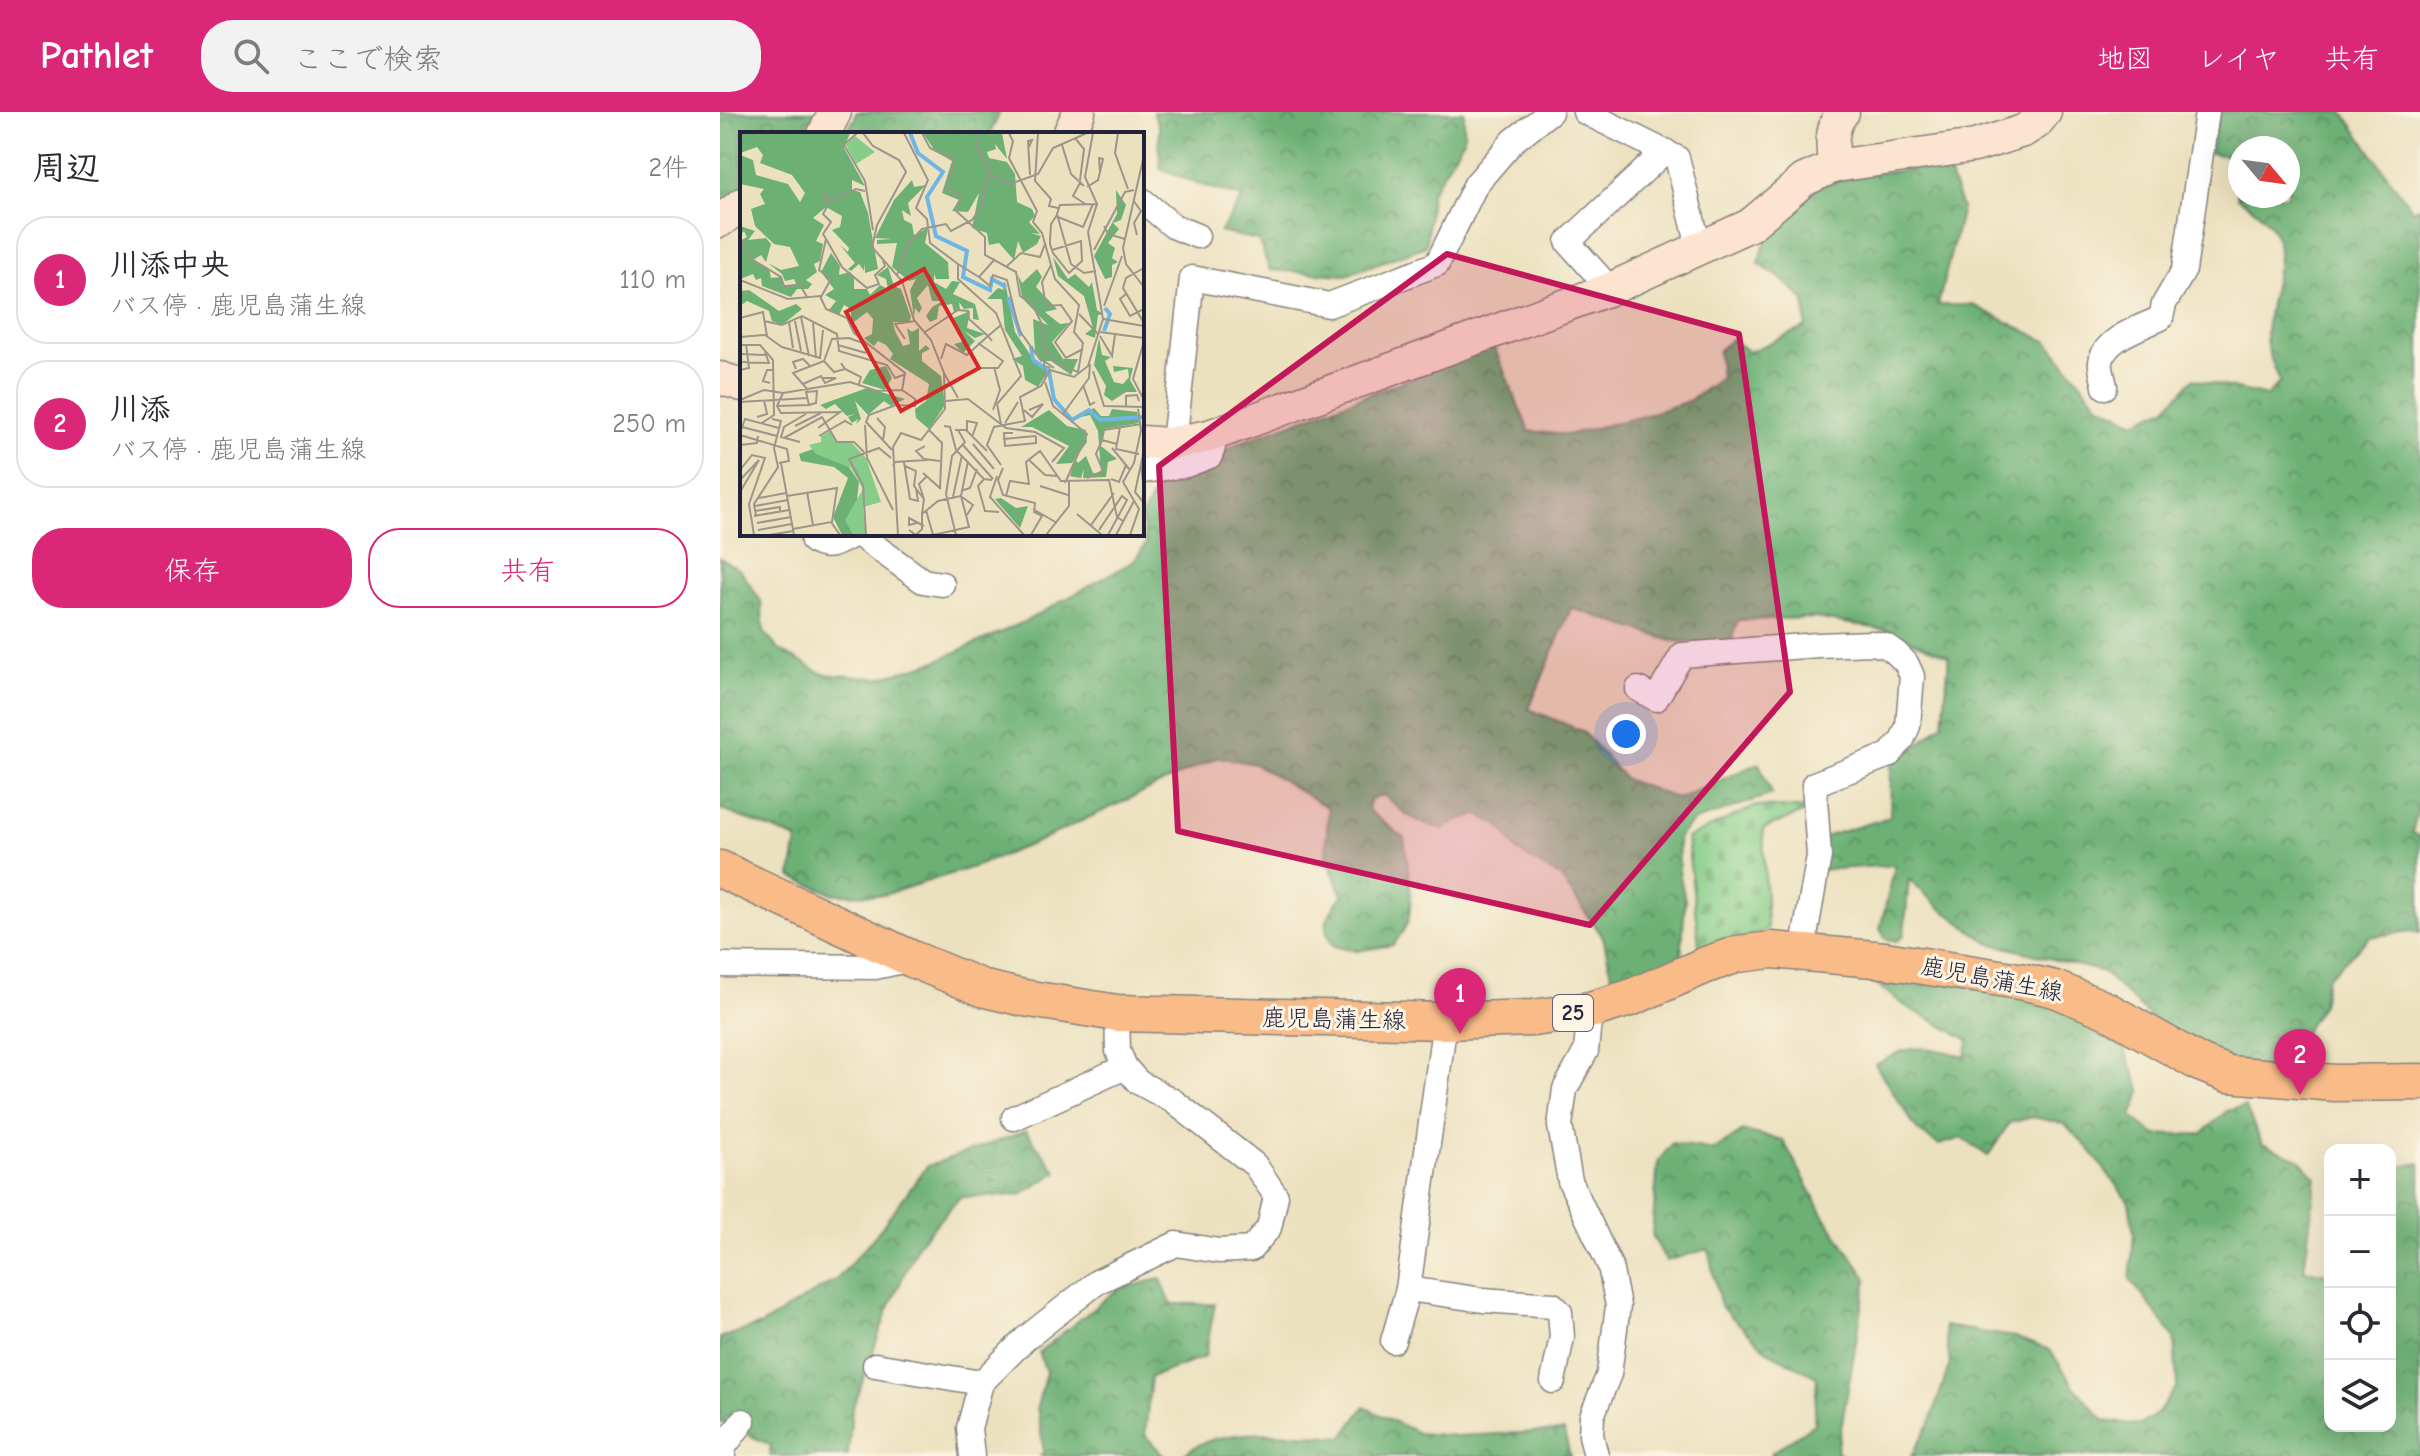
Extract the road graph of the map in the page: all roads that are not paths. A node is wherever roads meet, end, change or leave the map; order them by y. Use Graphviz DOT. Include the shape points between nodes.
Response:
graph roads {
  1 [pos="835,112"];
  2 [pos="1079,112"];
  3 [pos="1550,112"];
  4 [pos="1585,112"];
  5 [pos="2045,112"];
  6 [pos="2207,112"];
  7 [pos="1832,115"];
  8 [pos="825,132"];
  9 [pos="1070,132"];
  10 [pos="1665,151"];
  11 [pos="1835,166"];
  12 [pos="1144,202"];
  13 [pos="740,206"];
  14 [pos="720,221"];
  15 [pos="1197,236"];
  16 [pos="1699,247"];
  17 [pos="1610,289"];
  18 [pos="720,378"];
  19 [pos="740,384"];
  20 [pos="2105,387"];
  21 [pos="1209,436"];
  22 [pos="1144,442"];
  23 [pos="1174,443"];
  24 [pos="1144,471"];
  25 [pos="813,536"];
  26 [pos="853,536"];
  27 [pos="860,536"];
  28 [pos="942,584"];
  29 [pos="1638,689"];
  30 [pos="720,869"];
  31 [pos="1802,953"];
  32 [pos="912,959"];
  33 [pos="720,965"];
  34 [pos="1590,1010"];
  35 [pos="1117,1013"];
  36 [pos="1445,1021"];
  37 [pos="1125,1067"];
  38 [pos="2420,1082"];
  39 [pos="1014,1118"];
  40 [pos="1408,1289"];
  41 [pos="1393,1341"];
  42 [pos="875,1365"];
  43 [pos="1553,1381"];
  44 [pos="981,1383"];
  45 [pos="743,1421"];
  46 [pos="723,1456"];
  47 [pos="972,1456"];
  48 [pos="1596,1456"];
  1 -- 8 [label="street"];
  2 -- 9 [label="street"];
  3 -- 23 [label="street" via="1513,141 1476,184 1437,264 1329,305 1192,278"];
  4 -- 10 [label="street"];
  5 -- 11 [label="street" via="2023,131 1975,146"];
  6 -- 20 [label="street" via="2184,270 2161,318 2107,348 2100,365"];
  7 -- 11 [label="street"];
  10 -- 16 [label="street" via="1677,158"];
  10 -- 17 [label="street" via="1568,242"];
  11 -- 16 [label="street" via="1804,180 1750,225"];
  12 -- 15 [label="street" via="1173,226"];
  13 -- 14 [label="street"];
  16 -- 17 [label="street"];
  17 -- 21 [label="street"];
  18 -- 19 [label="street"];
  21 -- 23 [label="street"];
  21 -- 24 [label="street" via="1210,456"];
  22 -- 23 [label="street"];
  25 -- 26 [label="street" via="818,545 829,547"];
  27 -- 28 [label="street" via="923,581"];
  29 -- 31 [label="street" via="1656,699 1682,655 1872,643 1886,646 1906,663 1912,676 1902,740 1889,755 1814,784 1819,856"];
  30 -- 32 [label="main road, 鹿児島蒲生線 / 25"];
  31 -- 34 [label="main road, 鹿児島蒲生線 / 25" via="1738,954"];
  31 -- 38 [label="main road, 鹿児島蒲生線 / 25" via="1885,960 2055,989 2228,1074 2335,1083"];
  32 -- 33 [label="street" via="875,967"];
  32 -- 35 [label="main road, 鹿児島蒲生線 / 25" via="985,989"];
  34 -- 36 [label="main road, 鹿児島蒲生線 / 25"];
  34 -- 48 [label="street" via="1586,1051 1565,1089 1560,1126 1570,1181 1610,1266 1618,1306 1609,1374 1592,1416"];
  35 -- 36 [label="main road, 鹿児島蒲生線 / 25"];
  35 -- 37 [label="street" via="1118,1051"];
  36 -- 40 [label="street"];
  37 -- 39 [label="street"];
  37 -- 44 [label="street" via="1138,1082 1173,1101 1255,1165 1276,1196 1269,1228 1251,1249 1219,1251 1176,1244 1097,1282 1025,1339"];
  40 -- 41 [label="street"];
  40 -- 43 [label="street" via="1553,1305 1560,1312 1562,1337"];
  42 -- 44 [label="street"];
  44 -- 47 [label="street" via="969,1428"];
  45 -- 46 [label="street"];
}
